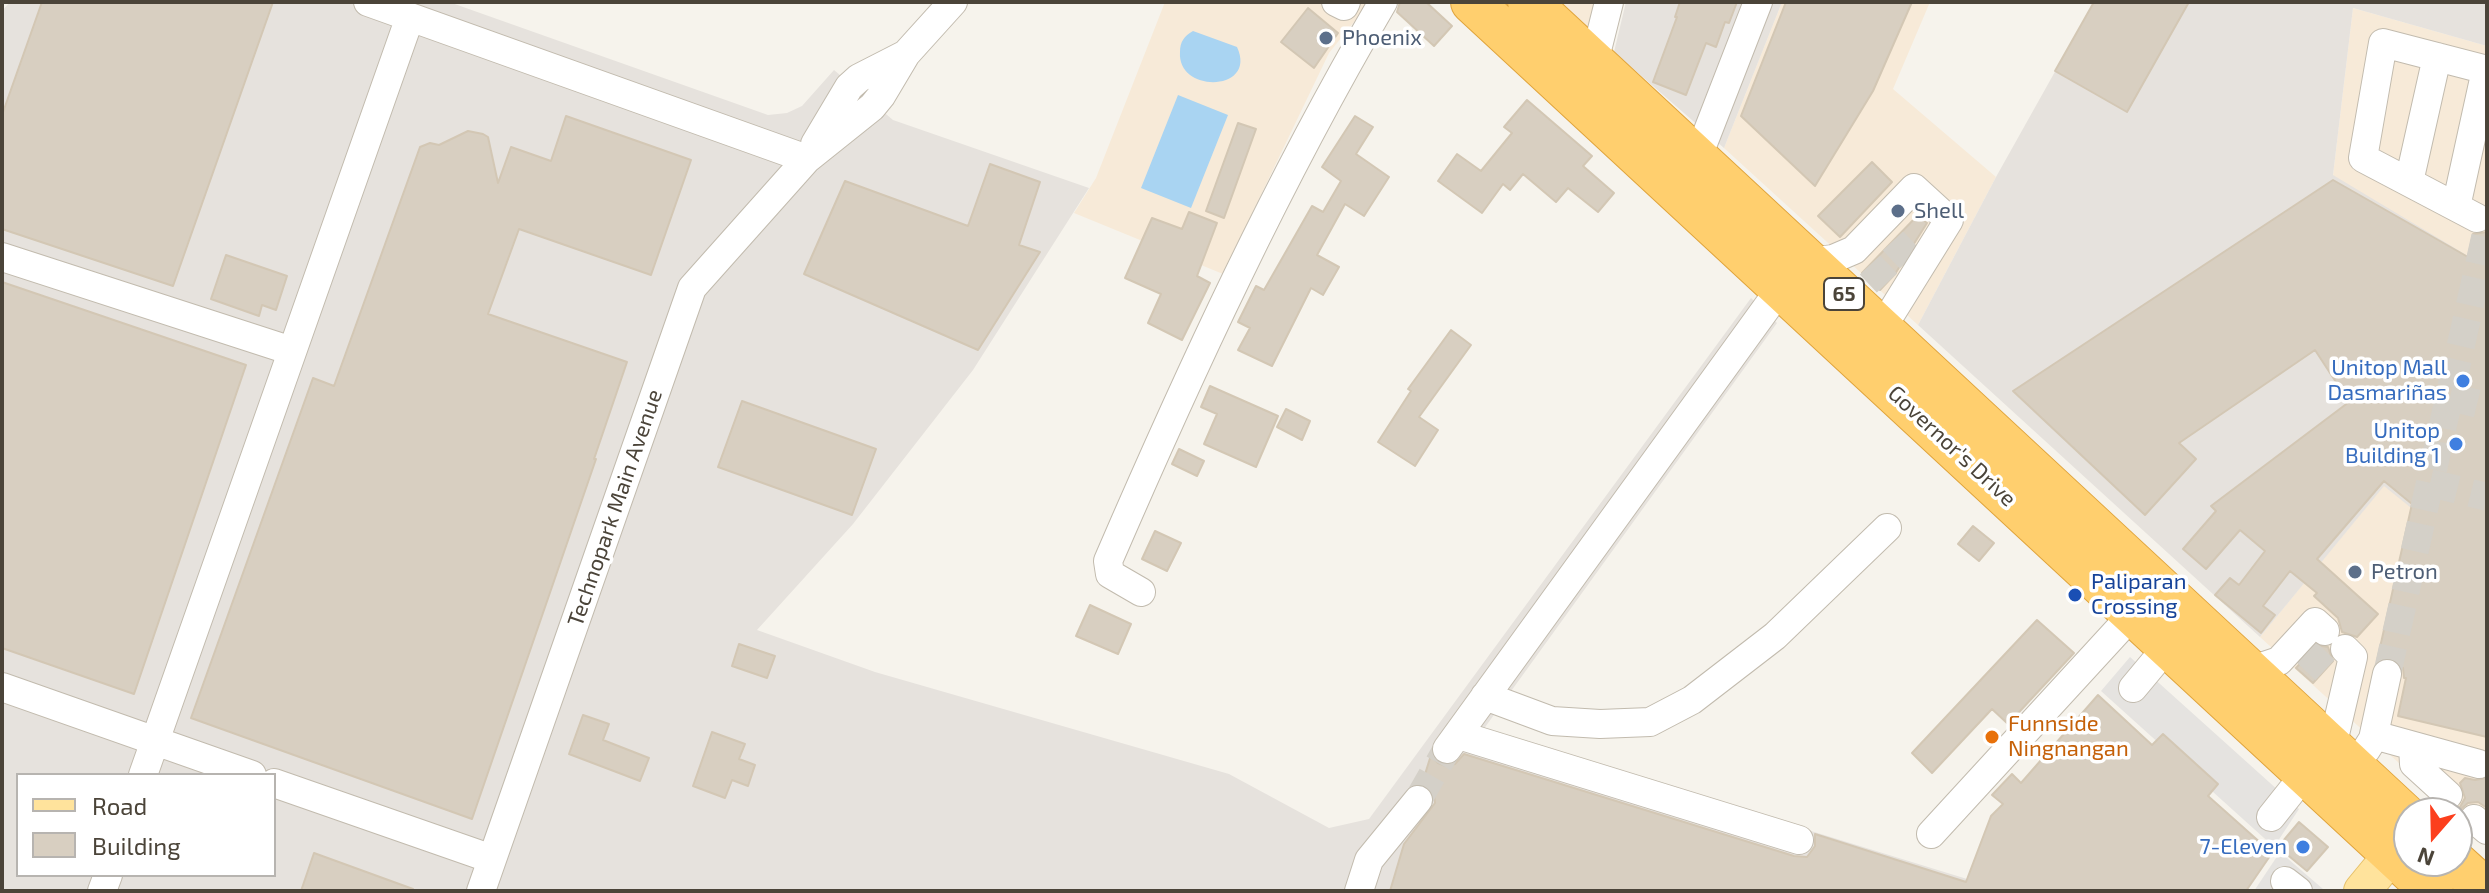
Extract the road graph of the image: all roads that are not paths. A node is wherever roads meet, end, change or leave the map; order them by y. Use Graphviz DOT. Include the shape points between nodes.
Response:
graph roads {
  1 [pos="368,2"];
  2 [pos="953,2"];
  3 [pos="1336,2"];
  4 [pos="1346,2"];
  5 [pos="1383,2"];
  6 [pos="1472,2"];
  7 [pos="1529,2"];
  8 [pos="1609,2"];
  9 [pos="1758,2"];
  10 [pos="410,17"];
  11 [pos="2437,57"];
  12 [pos="1594,62"];
  13 [pos="2487,70"];
  14 [pos="807,159"];
  15 [pos="1678,167"];
  16 [pos="2409,182"];
  17 [pos="2,257"];
  18 [pos="1795,275"];
  19 [pos="1876,298"];
  20 [pos="292,351"];
  21 [pos="1887,528"];
  22 [pos="1141,592"];
  23 [pos="2146,600"];
  24 [pos="2168,646"];
  25 [pos="2318,663"];
  26 [pos="2249,671"];
  27 [pos="2387,674"];
  28 [pos="2,687"];
  29 [pos="2133,688"];
  30 [pos="1485,696"];
  31 [pos="155,741"];
  32 [pos="2413,746"];
  33 [pos="2341,756"];
  34 [pos="2479,764"];
  35 [pos="144,773"];
  36 [pos="246,773"];
  37 [pos="276,784"];
  38 [pos="2448,795"];
  39 [pos="1418,800"];
  40 [pos="2271,817"];
  41 [pos="2393,822"];
  42 [pos="1931,834"];
  43 [pos="1799,840"];
  44 [pos="2393,849"];
  45 [pos="492,859"];
  46 [pos="481,891"];
  47 [pos="1359,891"];
  48 [pos="2362,891"];
  1 -- 10 [label="street"];
  2 -- 14 [label="street, Technopark Main Avenue" via="906,54 872,107"];
  3 -- 4 [label="street"];
  5 -- 22 [label="street" via="1323,104 1225,298 1108,561 1110,574"];
  6 -- 15 [label="highway, Governor's Drive / 65"];
  7 -- 12 [label="highway, Governor's Drive / 65"];
  8 -- 12 [label="street"];
  9 -- 15 [label="street" via="1704,141"];
  10 -- 14 [label="street"];
  10 -- 20 [label="street"];
  11 -- 13 [label="street"];
  11 -- 16 [label="street"];
  11 -- 16 [label="street" via="2383,43 2363,158"];
  12 -- 15 [label="highway, Governor's Drive / 65"];
  13 -- 16 [label="street" via="2466,212"];
  14 -- 45 [label="street, Technopark Main Avenue" via="692,288"];
  15 -- 18 [label="highway, Governor's Drive / 65"];
  17 -- 20 [label="street"];
  18 -- 19 [label="highway, Governor's Drive / 65"];
  18 -- 19 [label="street" via="1833,259"];
  18 -- 30 [label="street"];
  19 -- 19 [label="street" via="1900,249"];
  19 -- 23 [label="highway, Governor's Drive / 65" via="1906,377"];
  20 -- 31 [label="street"];
  21 -- 30 [label="street" via="1775,636 1692,700 1650,722 1552,721"];
  23 -- 24 [label="highway, Governor's Drive / 65"];
  23 -- 26 [label="highway, Governor's Drive / 65"];
  23 -- 42 [label="street"];
  24 -- 29 [label="street"];
  24 -- 33 [label="highway, Governor's Drive / 65"];
  25 -- 25 [label="street" via="2353,657 2315,622"];
  25 -- 26 [label="street" via="2279,661"];
  25 -- 33 [label="street"];
  26 -- 33 [label="highway, Governor's Drive / 65"];
  27 -- 33 [label="street"];
  28 -- 31 [label="street"];
  30 -- 43 [label="street" via="1453,742"];
  31 -- 35 [label="street"];
  31 -- 36 [label="street"];
  32 -- 33 [label="street"];
  32 -- 34 [label="street"];
  32 -- 38 [label="street" via="2414,764"];
  33 -- 40 [label="street"];
  33 -- 41 [label="highway, Governor's Drive / 65"];
  37 -- 45 [label="street"];
  39 -- 47 [label="street" via="1369,860"];
  44 -- 48 [label="main road"];
  45 -- 46 [label="street, Technopark Main Avenue"];
}
